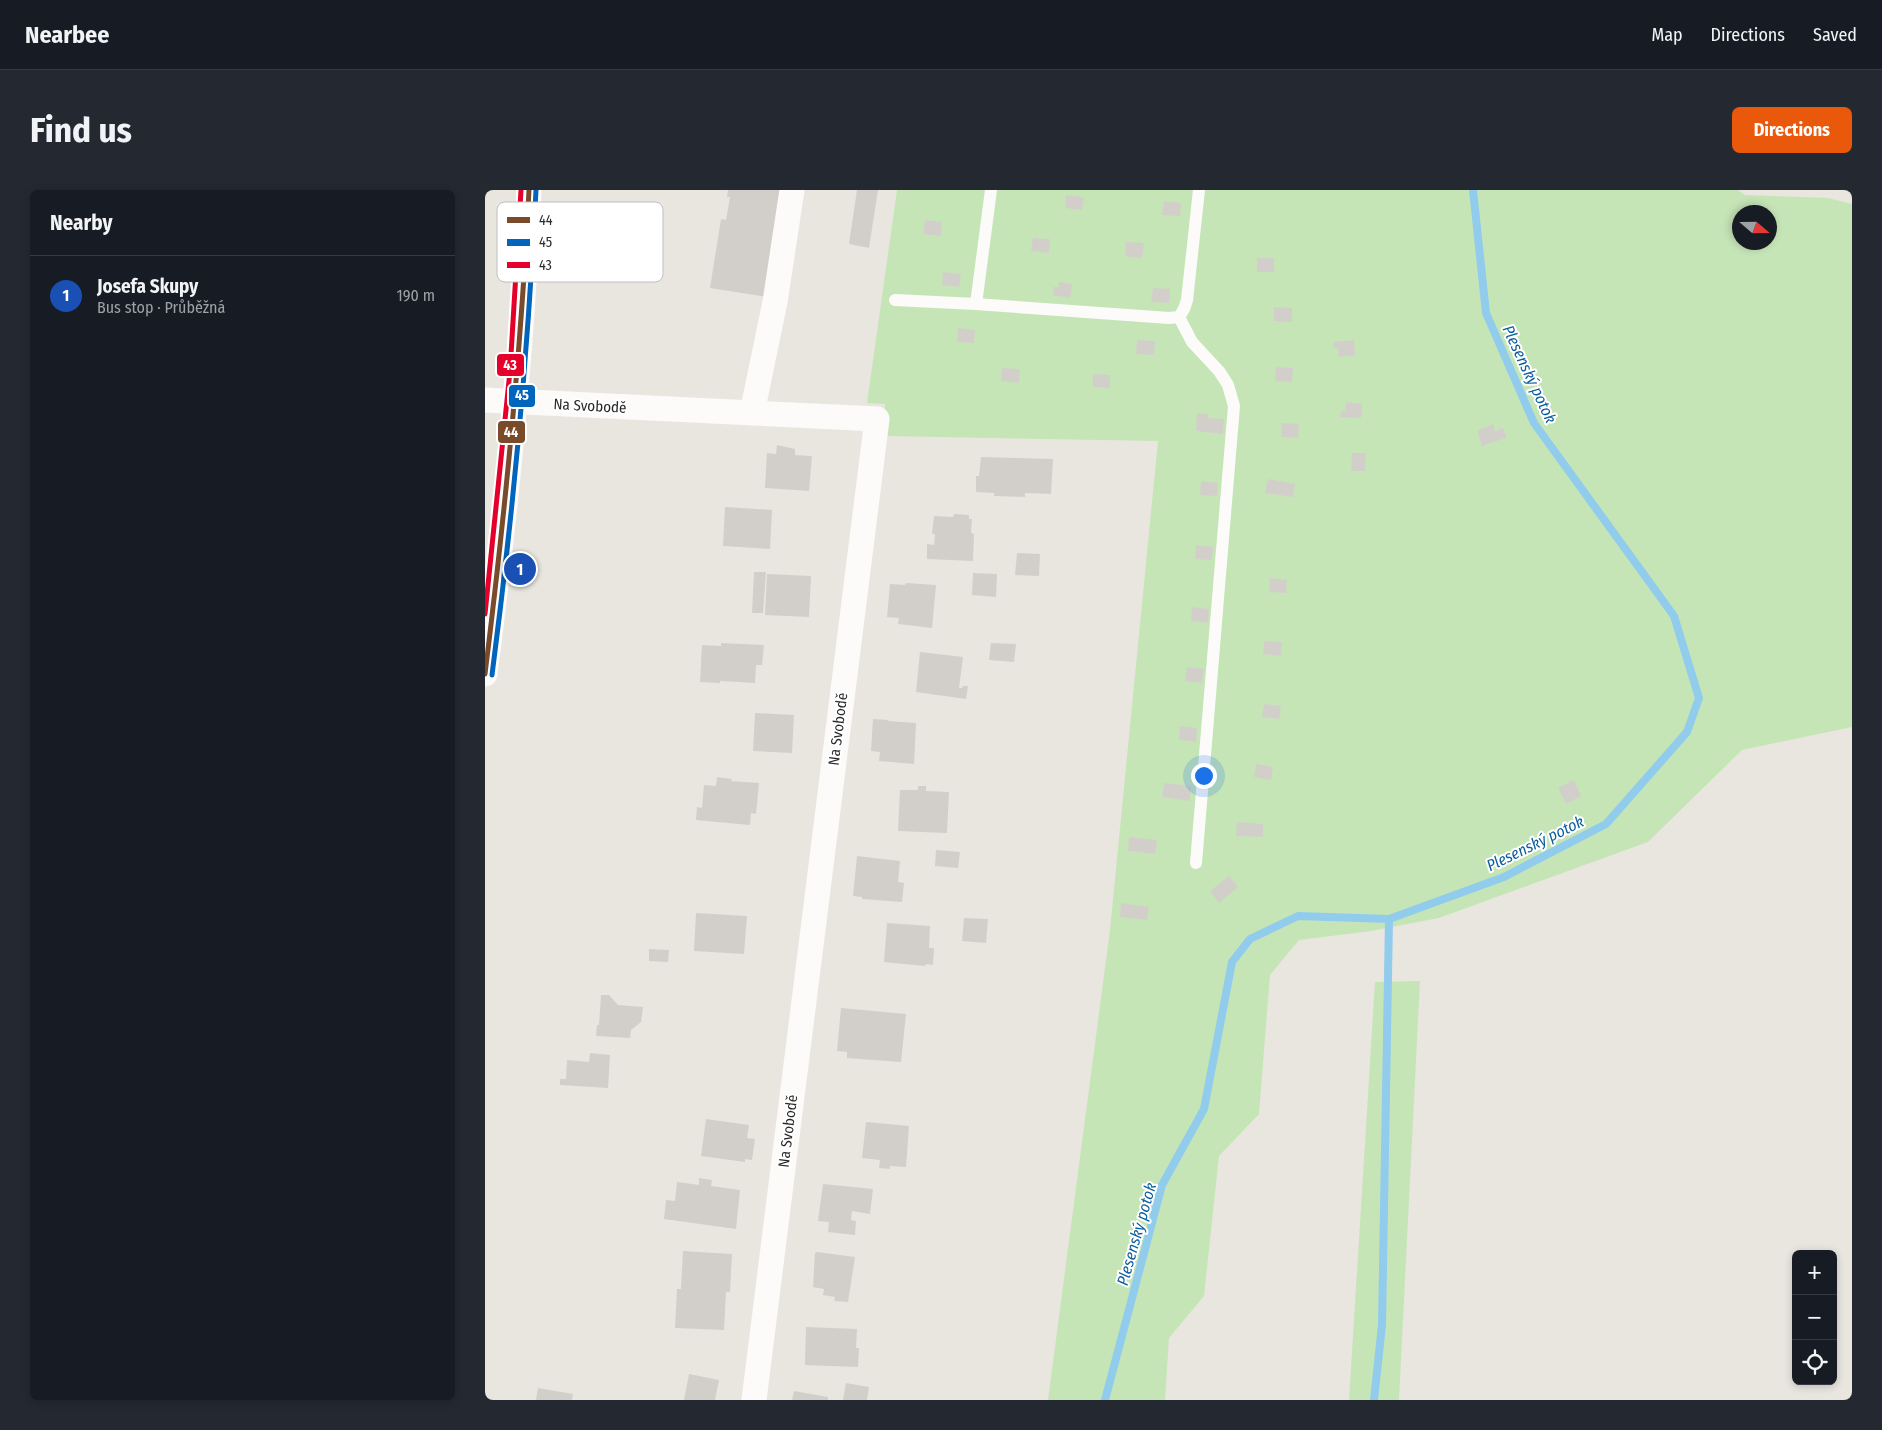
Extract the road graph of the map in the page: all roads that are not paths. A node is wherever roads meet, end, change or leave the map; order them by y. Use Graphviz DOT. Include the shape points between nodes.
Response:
graph roads {
  1 [pos="792,190"];
  2 [pos="991,190"];
  3 [pos="1199,190"];
  4 [pos="524,282"];
  5 [pos="895,300"];
  6 [pos="977,304"];
  7 [pos="1179,317"];
  8 [pos="485,400"];
  9 [pos="514,403"];
  10 [pos="752,413"];
  11 [pos="485,674"];
  12 [pos="1196,863"];
  13 [pos="754,1400"];
  1 -- 10 [label="street" via="775,302"];
  2 -- 6 [label="lane"];
  3 -- 7 [label="lane" via="1187,300"];
  4 -- 9 [label="street"];
  5 -- 6 [label="lane"];
  6 -- 7 [label="lane"];
  7 -- 12 [label="lane" via="1192,342 1228,385 1234,406"];
  8 -- 9 [label="street, Na Svobodě"];
  9 -- 10 [label="street, Na Svobodě"];
  9 -- 11 [label="street"];
  10 -- 13 [label="street, Na Svobodě" via="877,419"];
}
